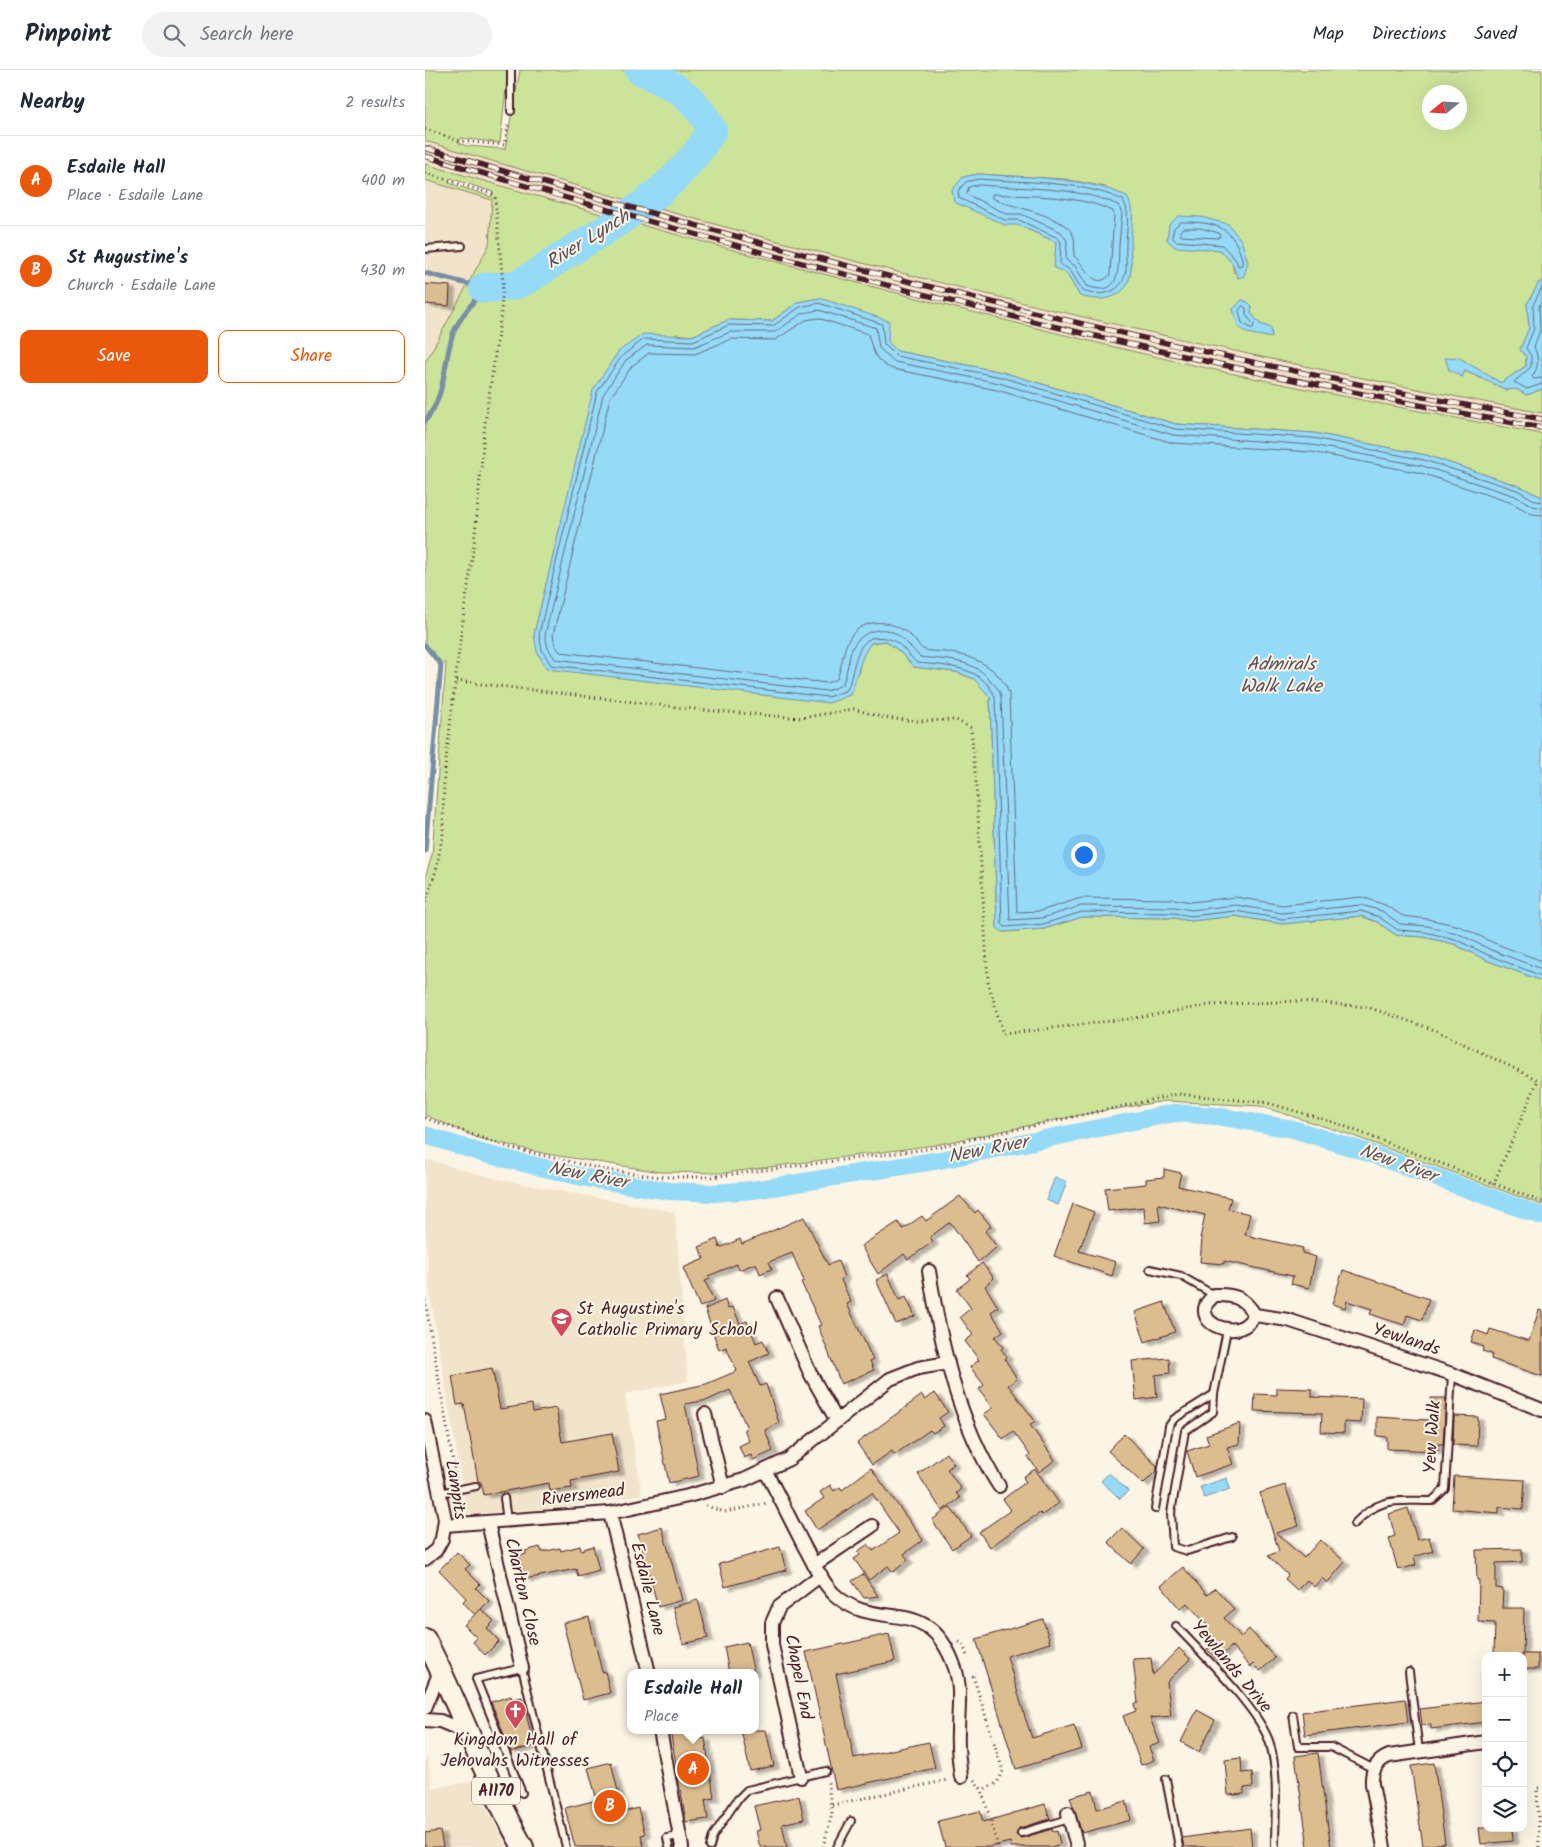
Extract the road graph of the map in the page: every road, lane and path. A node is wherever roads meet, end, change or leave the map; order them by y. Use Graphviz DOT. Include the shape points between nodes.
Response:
graph roads {
  1 [pos="511,70"];
  2 [pos="511,111"];
  3 [pos="425,129"];
  4 [pos="425,173"];
  5 [pos="462,246"];
  6 [pos="425,249"];
  7 [pos="456,681"];
  8 [pos="425,903"];
  9 [pos="1540,1081"];
  10 [pos="425,1118"];
  11 [pos="1493,1184"];
  12 [pos="1542,1202"];
  13 [pos="1150,1269"];
  14 [pos="929,1271"];
  15 [pos="1214,1296"];
  16 [pos="777,1298"];
  17 [pos="425,1300"];
  18 [pos="1255,1315"];
  19 [pos="1227,1330"];
  20 [pos="948,1363"];
  21 [pos="1452,1374"];
  22 [pos="1214,1394"];
  23 [pos="1542,1410"];
  24 [pos="705,1414"];
  25 [pos="425,1421"];
  26 [pos="837,1421"];
  27 [pos="428,1450"];
  28 [pos="765,1472"];
  29 [pos="476,1486"];
  30 [pos="723,1486"];
  31 [pos="999,1486"];
  32 [pos="458,1490"];
  33 [pos="439,1493"];
  34 [pos="688,1496"];
  35 [pos="504,1498"];
  36 [pos="781,1500"];
  37 [pos="1155,1508"];
  38 [pos="610,1513"];
  39 [pos="507,1521"];
  40 [pos="488,1523"];
  41 [pos="1355,1524"];
  42 [pos="445,1525"];
  43 [pos="872,1526"];
  44 [pos="1232,1537"];
  45 [pos="425,1559"];
  46 [pos="818,1570"];
  47 [pos="1176,1626"];
  48 [pos="933,1631"];
  49 [pos="425,1640"];
  50 [pos="969,1662"];
  51 [pos="522,1668"];
  52 [pos="441,1669"];
  53 [pos="648,1669"];
  54 [pos="972,1671"];
  55 [pos="1409,1672"];
  56 [pos="425,1708"];
  57 [pos="1293,1715"];
  58 [pos="425,1720"];
  59 [pos="471,1734"];
  60 [pos="661,1734"];
  61 [pos="1482,1743"];
  62 [pos="1419,1751"];
  63 [pos="1374,1769"];
  64 [pos="826,1771"];
  65 [pos="801,1777"];
  66 [pos="961,1777"];
  67 [pos="1166,1779"];
  68 [pos="1542,1788"];
  69 [pos="982,1790"];
  70 [pos="522,1793"];
  71 [pos="832,1806"];
  72 [pos="1068,1816"];
  73 [pos="851,1821"];
  74 [pos="1021,1833"];
  75 [pos="681,1841"];
  76 [pos="523,1847"];
  77 [pos="566,1847"];
  78 [pos="669,1847"];
  79 [pos="710,1847"];
  80 [pos="823,1847"];
  81 [pos="837,1847"];
  82 [pos="998,1847"];
  83 [pos="1077,1847"];
  84 [pos="1179,1847"];
  85 [pos="1275,1847"];
  86 [pos="1384,1847"];
  87 [pos="1539,1847"];
  1 -- 2 [label="lane"];
  2 -- 3 [label="path" via="504,145 460,141"];
  4 -- 7 [label="path" via="492,194 495,198 503,283"];
  5 -- 6 [label="lane"];
  7 -- 8 [label="path" via="445,776 443,833 437,871"];
  7 -- 9 [label="path" via="702,710 801,718 854,709 885,718 956,720 971,728 988,981 1003,1034 1143,1017 1209,1005 1299,1001 1367,1007 1435,1030"];
  9 -- 11 [label="path"];
  10 -- 11 [label="path" via="511,1148 601,1169 660,1176 711,1177 927,1149 1178,1094 1268,1103 1333,1122"];
  11 -- 12 [label="path"];
  13 -- 15 [label="lane" via="1181,1276"];
  14 -- 20 [label="street"];
  15 -- 18 [label="street" via="1236,1295 1247,1302"];
  15 -- 19 [label="street" via="1206,1305 1206,1316 1214,1326"];
  16 -- 26 [label="street" via="810,1373"];
  17 -- 32 [label="path"];
  18 -- 19 [label="street" via="1247,1325"];
  18 -- 21 [label="street, Yewlands" via="1288,1320"];
  19 -- 22 [label="lane"];
  20 -- 26 [label="street, Riversmead" via="918,1368 890,1379"];
  20 -- 31 [label="street" via="979,1451"];
  21 -- 23 [label="street, Yewlands"];
  21 -- 41 [label="lane, Yew Walk" via="1445,1489 1432,1501 1387,1501 1368,1510"];
  22 -- 37 [label="lane" via="1173,1419 1169,1426"];
  22 -- 44 [label="lane" via="1213,1412 1185,1431 1171,1513 1173,1547 1187,1551"];
  24 -- 30 [label="street"];
  25 -- 27 [label="street, Lampits"];
  26 -- 28 [label="street, Riversmead" via="789,1459"];
  27 -- 33 [label="street, Lampits"];
  28 -- 30 [label="street, Riversmead"];
  28 -- 36 [label="street"];
  29 -- 32 [label="lane"];
  30 -- 34 [label="street, Riversmead"];
  32 -- 33 [label="lane"];
  33 -- 42 [label="street, Lampits"];
  34 -- 36 [label="path" via="714,1510 725,1512"];
  34 -- 38 [label="street, Riversmead"];
  35 -- 39 [label="lane"];
  36 -- 46 [label="street"];
  38 -- 39 [label="street, Riversmead"];
  38 -- 53 [label="street, Esdaile Lane"];
  39 -- 40 [label="street, Riversmead"];
  40 -- 42 [label="street, Riversmead"];
  40 -- 51 [label="street, Charlton Close"];
  42 -- 45 [label="street, Lampits" via="442,1540"];
  43 -- 46 [label="street, Chapel End"];
  46 -- 48 [label="street" via="829,1588 849,1604 875,1613 910,1618"];
  46 -- 65 [label="street, Chapel End" via="779,1607 771,1633"];
  47 -- 85 [label="lane, Yewlands Drive" via="1223,1677 1266,1734 1274,1763"];
  48 -- 50 [label="path" via="963,1644"];
  48 -- 66 [label="street" via="946,1648 958,1681"];
  49 -- 52 [label="main road, A1170"];
  51 -- 70 [label="lane" via="476,1680"];
  51 -- 77 [label="lane"];
  52 -- 56 [label="street"];
  52 -- 59 [label="main road, A1170"];
  54 -- 69 [label="path" via="1003,1771 997,1782"];
  55 -- 62 [label="lane"];
  57 -- 63 [label="lane" via="1298,1747 1331,1747"];
  58 -- 59 [label="street" via="440,1721"];
  59 -- 76 [label="main road, A1170"];
  60 -- 75 [label="street"];
  61 -- 62 [label="street"];
  62 -- 63 [label="street" via="1389,1756"];
  63 -- 86 [label="street" via="1372,1784"];
  64 -- 65 [label="lane"];
  64 -- 71 [label="path"];
  65 -- 79 [label="lane" via="753,1788 741,1795 713,1836"];
  66 -- 69 [label="path" via="973,1780"];
  66 -- 71 [label="path"];
  67 -- 84 [label="lane"];
  68 -- 87 [label="path" via="1537,1788"];
  69 -- 82 [label="path"];
  71 -- 80 [label="path"];
  72 -- 74 [label="lane"];
  72 -- 83 [label="street"];
  73 -- 81 [label="lane"];
  75 -- 78 [label="lane" via="667,1838"];
}
